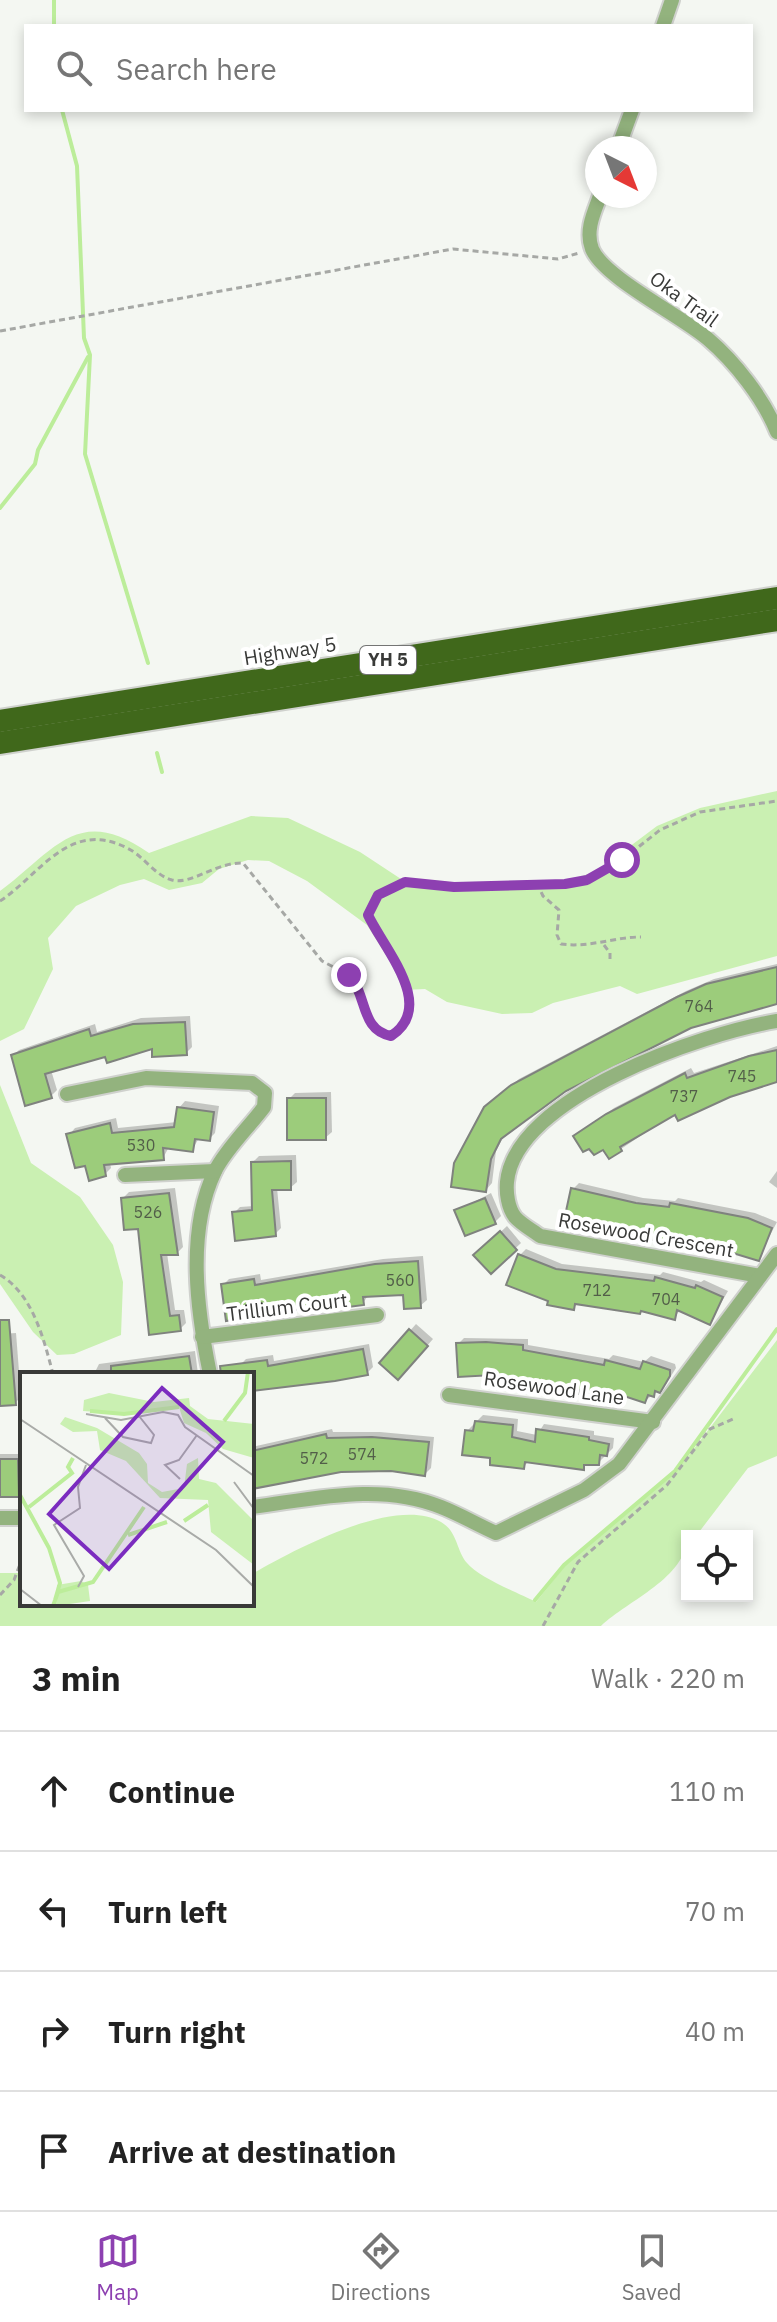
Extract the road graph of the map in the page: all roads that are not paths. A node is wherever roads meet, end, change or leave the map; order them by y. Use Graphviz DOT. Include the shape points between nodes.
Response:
graph roads {
  1 [pos="672,0"];
  2 [pos="664,24"];
  3 [pos="631,112"];
  4 [pos="622,136"];
  5 [pos="596,208"];
  6 [pos="777,432"];
  7 [pos="777,598"];
  8 [pos="777,620"];
  9 [pos="0,721"];
  10 [pos="0,743"];
  11 [pos="777,1021"];
  12 [pos="67,1094"];
  13 [pos="215,1171"];
  14 [pos="125,1175"];
  15 [pos="777,1254"];
  16 [pos="760,1276"];
  17 [pos="377,1315"];
  18 [pos="202,1337"];
  19 [pos="210,1372"];
  20 [pos="449,1395"];
  21 [pos="653,1422"];
  22 [pos="254,1507"];
  1 -- 2 [label="street"];
  3 -- 4 [label="street"];
  5 -- 6 [label="street, Oka Trail" via="590,225 592,250 608,269 708,339 746,380"];
  7 -- 9 [label="highway, Highway 5 / YH 5"];
  8 -- 10 [label="highway, YH 5"];
  11 -- 16 [label="street, Rosewood Crescent" via="739,1027 646,1059 562,1107 522,1140 508,1164 506,1193 515,1217 540,1236"];
  12 -- 13 [label="street" via="146,1078 252,1083 265,1093 264,1107"];
  13 -- 14 [label="street"];
  13 -- 18 [label="street" via="200,1223 197,1288"];
  15 -- 16 [label="street"];
  16 -- 21 [label="street"];
  17 -- 18 [label="street, Trillium Court"];
  18 -- 19 [label="street"];
  20 -- 21 [label="street, Rosewood Lane"];
  21 -- 22 [label="street" via="619,1464 584,1490 496,1533 439,1506 402,1496 364,1493"];
}
